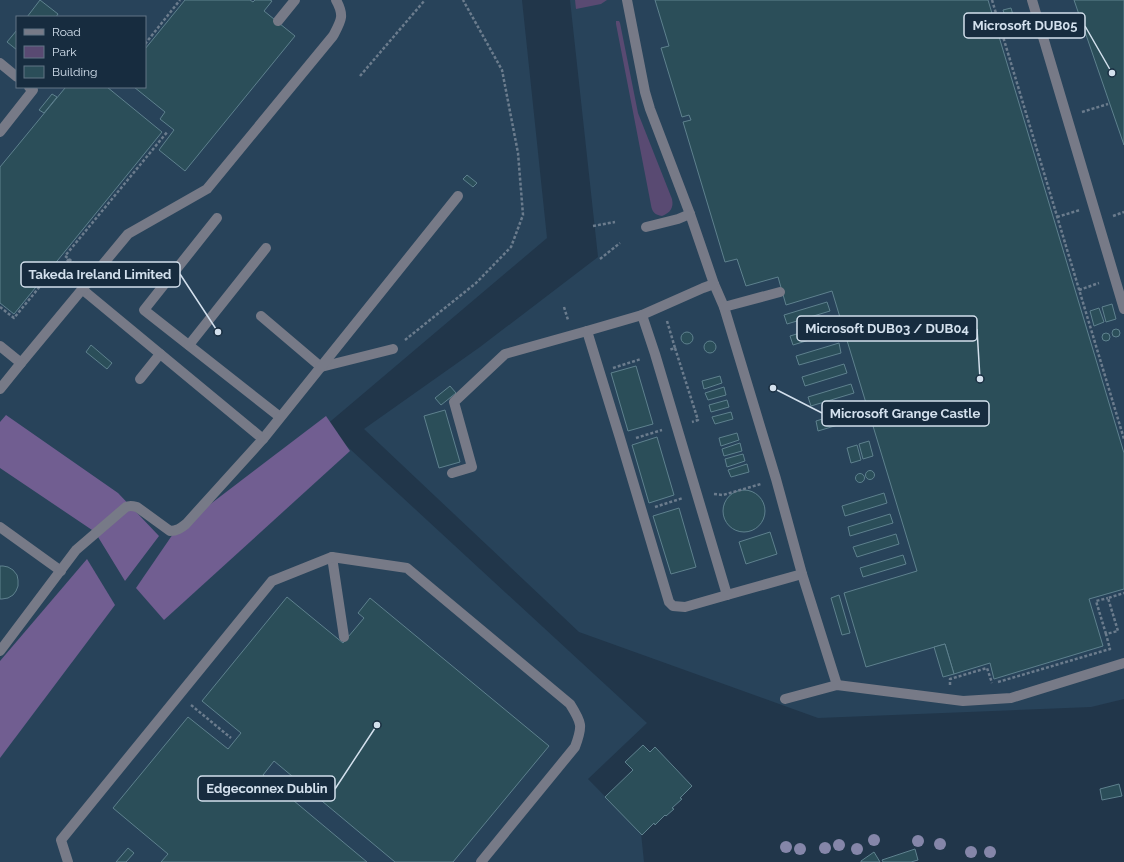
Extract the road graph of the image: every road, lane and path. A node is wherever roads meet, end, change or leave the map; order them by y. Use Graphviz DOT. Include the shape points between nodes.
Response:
graph roads {
  1 [pos="180,0"];
  2 [pos="295,0"];
  3 [pos="336,0"];
  4 [pos="425,0"];
  5 [pos="463,0"];
  6 [pos="627,0"];
  7 [pos="992,0"];
  8 [pos="1032,0"];
  9 [pos="278,21"];
  10 [pos="146,43"];
  11 [pos="0,63"];
  12 [pos="16,76"];
  13 [pos="360,76"];
  14 [pos="30,88"];
  15 [pos="1108,104"];
  16 [pos="1067,117"];
  17 [pos="168,131"];
  18 [pos="0,132"];
  19 [pos="458,196"];
  20 [pos="1093,206"];
  21 [pos="690,214"];
  22 [pos="217,218"];
  23 [pos="1057,218"];
  24 [pos="616,222"];
  25 [pos="593,226"];
  26 [pos="646,227"];
  27 [pos="620,243"];
  28 [pos="266,248"];
  29 [pos="600,259"];
  30 [pos="1115,278"];
  31 [pos="714,284"];
  32 [pos="83,290"];
  33 [pos="1079,290"];
  34 [pos="780,292"];
  35 [pos="0,306"];
  36 [pos="564,307"];
  37 [pos="724,307"];
  38 [pos="1124,309"];
  39 [pos="642,315"];
  40 [pos="261,316"];
  41 [pos="570,325"];
  42 [pos="587,331"];
  43 [pos="189,345"];
  44 [pos="0,346"];
  45 [pos="393,349"];
  46 [pos="160,354"];
  47 [pos="21,363"];
  48 [pos="321,367"];
  49 [pos="140,379"];
  50 [pos="0,389"];
  51 [pos="280,417"];
  52 [pos="263,439"];
  53 [pos="1124,439"];
  54 [pos="452,473"];
  55 [pos="0,527"];
  56 [pos="332,557"];
  57 [pos="61,571"];
  58 [pos="802,574"];
  59 [pos="1124,593"];
  60 [pos="727,596"];
  61 [pos="1108,598"];
  62 [pos="1106,634"];
  63 [pos="344,637"];
  64 [pos="0,651"];
  65 [pos="1124,663"];
  66 [pos="837,685"];
  67 [pos="179,695"];
  68 [pos="785,699"];
  69 [pos="948,699"];
  70 [pos="231,738"];
  71 [pos="68,862"];
  72 [pos="481,862"];
  1 -- 10 [label="path"];
  2 -- 9 [label="lane"];
  3 -- 32 [label="lane" via="340,7 341,21 333,36 207,189 128,234"];
  4 -- 13 [label="path"];
  5 -- 45 [label="path" via="502,70 518,153 523,215 511,247 476,283"];
  6 -- 21 [label="lane" via="650,109"];
  7 -- 23 [label="path"];
  8 -- 16 [label="lane"];
  11 -- 12 [label="lane"];
  14 -- 18 [label="lane" via="33,90"];
  15 -- 16 [label="path"];
  16 -- 20 [label="lane"];
  17 -- 35 [label="path" via="65,256 69,259 55,276 51,273 14,318"];
  19 -- 48 [label="lane"];
  20 -- 23 [label="path"];
  20 -- 30 [label="lane"];
  21 -- 26 [label="lane"];
  21 -- 31 [label="lane"];
  22 -- 43 [label="lane" via="144,310"];
  23 -- 33 [label="path"];
  24 -- 25 [label="path"];
  27 -- 29 [label="path"];
  28 -- 43 [label="lane"];
  30 -- 33 [label="path"];
  30 -- 38 [label="lane"];
  31 -- 37 [label="lane"];
  31 -- 39 [label="lane"];
  32 -- 46 [label="lane"];
  32 -- 47 [label="lane"];
  33 -- 53 [label="path"];
  34 -- 37 [label="lane"];
  36 -- 41 [label="path"];
  37 -- 58 [label="lane"];
  39 -- 42 [label="lane"];
  39 -- 60 [label="lane"];
  40 -- 48 [label="lane"];
  42 -- 54 [label="lane" via="505,354 454,402 472,467"];
  42 -- 60 [label="lane" via="669,602 673,606 685,607"];
  43 -- 51 [label="lane"];
  44 -- 47 [label="lane"];
  45 -- 48 [label="lane"];
  46 -- 49 [label="lane"];
  46 -- 52 [label="lane"];
  47 -- 50 [label="lane"];
  48 -- 51 [label="lane"];
  51 -- 52 [label="lane"];
  52 -- 57 [label="lane" via="181,528 170,531 137,507 129,506 76,550"];
  55 -- 57 [label="lane"];
  56 -- 63 [label="lane"];
  56 -- 67 [label="lane" via="272,581"];
  56 -- 72 [label="lane" via="407,568 570,704 579,717 580,732 575,747"];
  57 -- 64 [label="lane"];
  58 -- 60 [label="lane"];
  58 -- 66 [label="lane"];
  59 -- 61 [label="path"];
  61 -- 62 [label="path" via="1118,631"];
  61 -- 62 [label="path" via="1096,601"];
  62 -- 69 [label="path" via="1110,649 992,683 987,668 950,680"];
  65 -- 69 [label="lane" via="1011,698 963,701"];
  66 -- 68 [label="lane"];
  66 -- 69 [label="lane"];
  67 -- 70 [label="path"];
  67 -- 71 [label="lane" via="61,840"];
}
